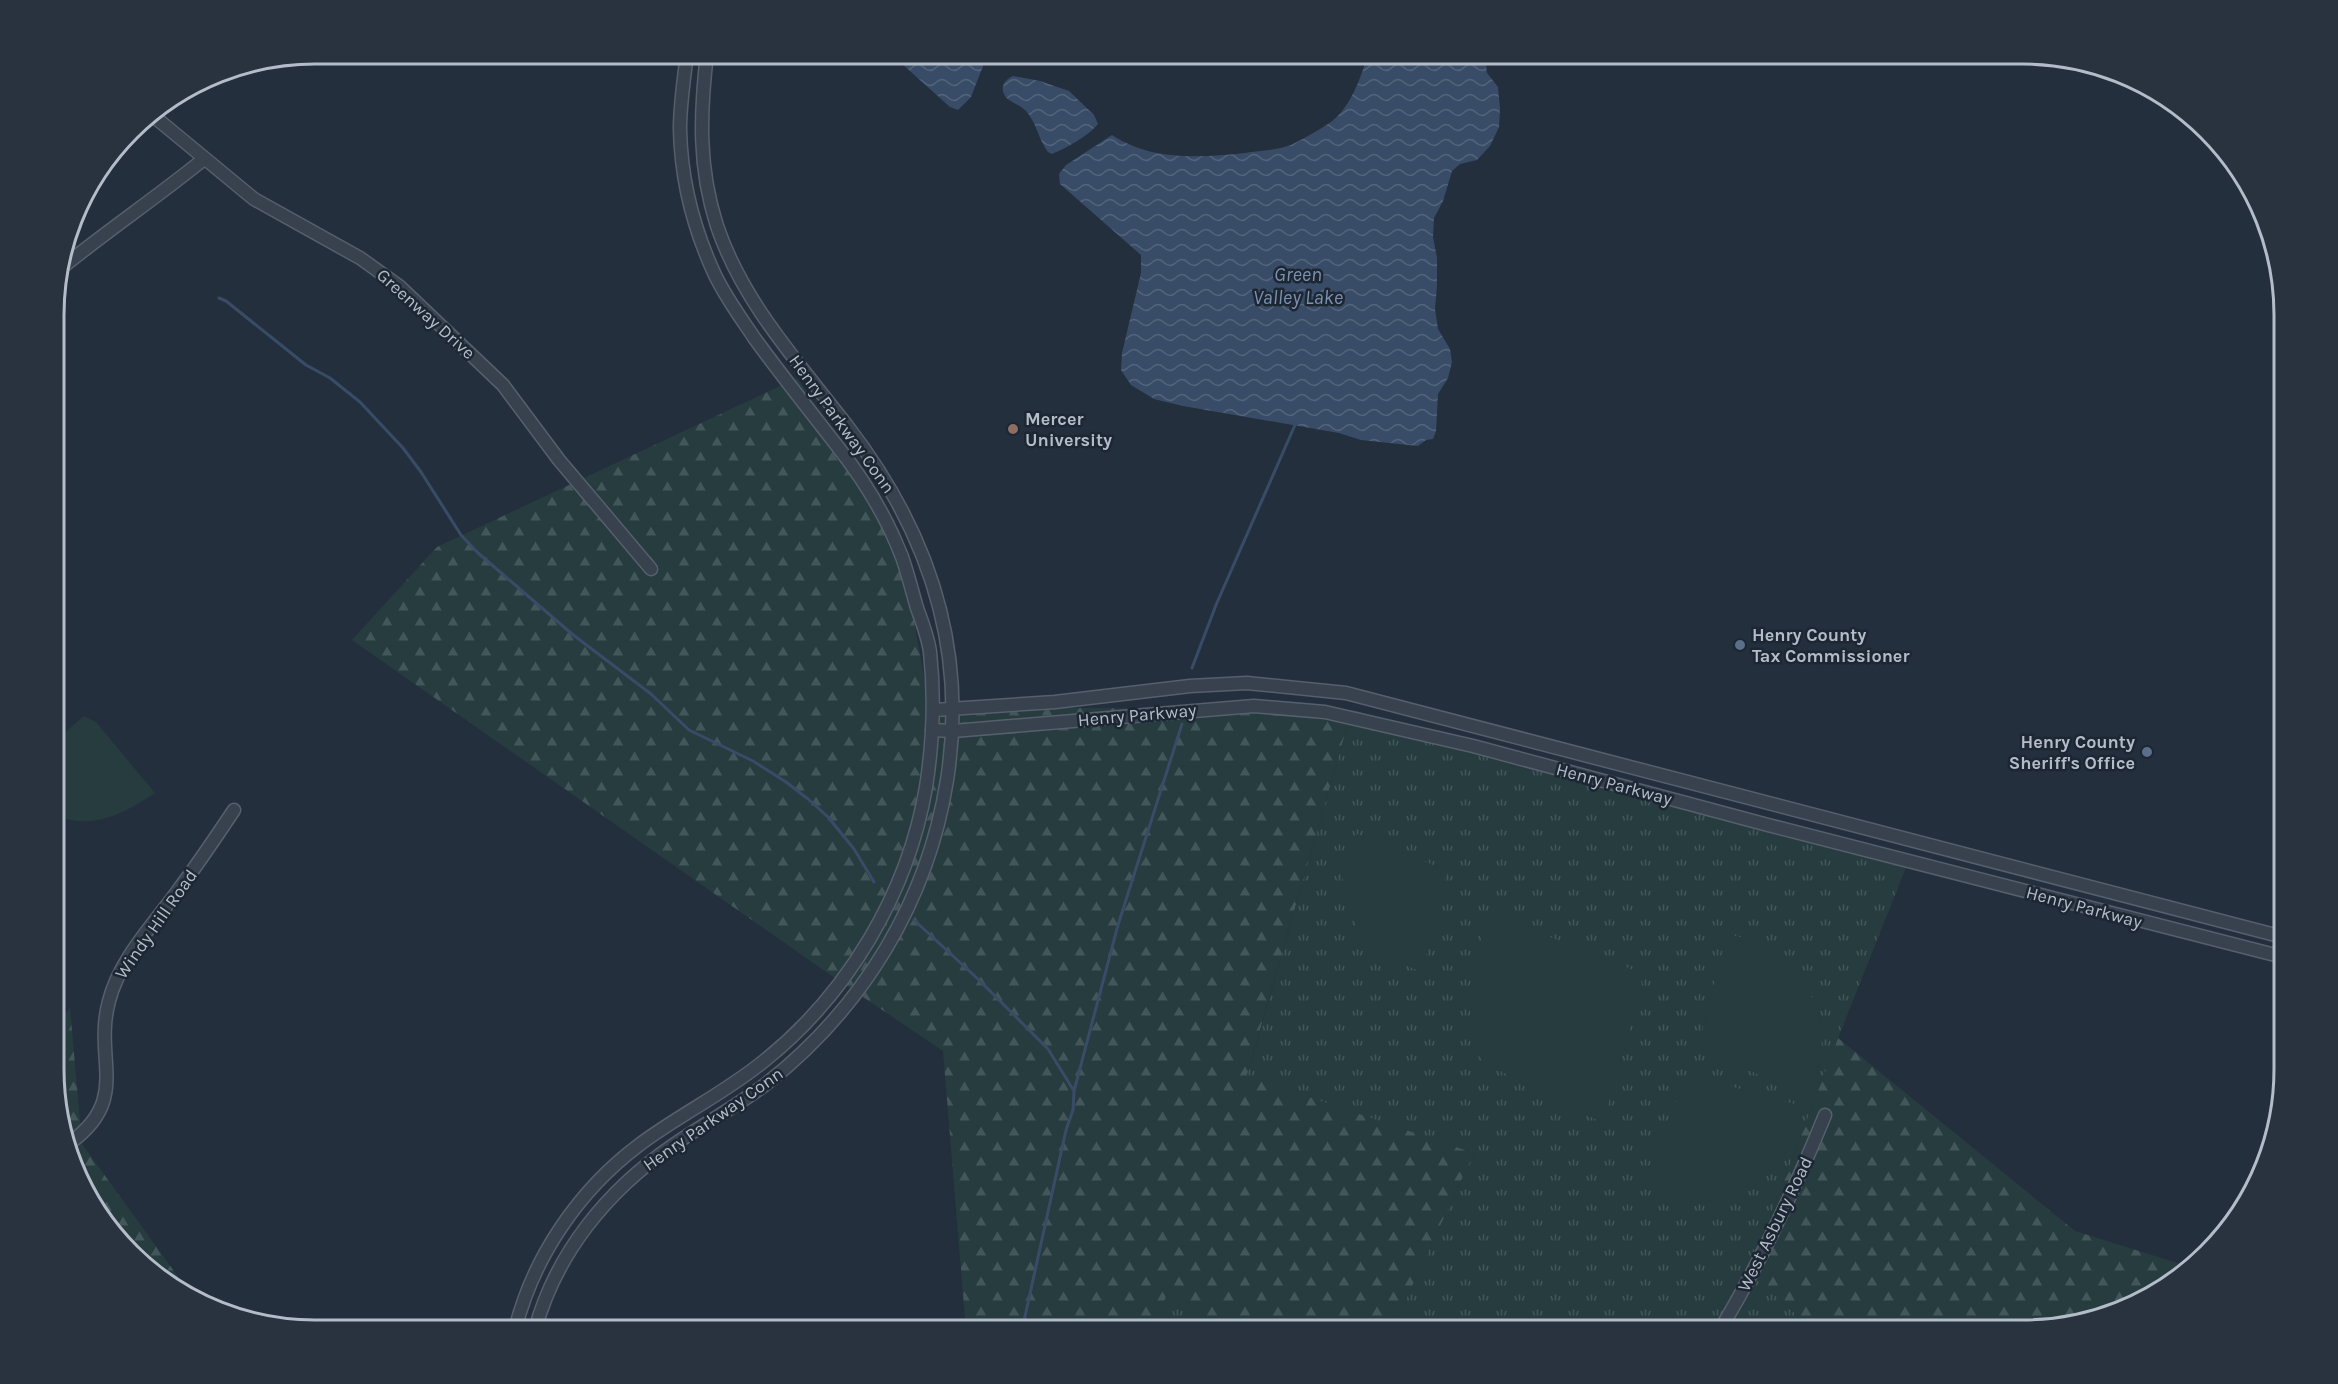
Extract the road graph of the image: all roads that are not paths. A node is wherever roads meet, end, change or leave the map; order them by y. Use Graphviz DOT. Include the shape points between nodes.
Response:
graph roads {
  1 [pos="686,64"];
  2 [pos="706,64"];
  3 [pos="158,120"];
  4 [pos="204,159"];
  5 [pos="71,260"];
  6 [pos="651,569"];
  7 [pos="953,709"];
  8 [pos="934,710"];
  9 [pos="932,730"];
  10 [pos="953,731"];
  11 [pos="234,810"];
  12 [pos="2274,935"];
  13 [pos="2274,955"];
  14 [pos="1825,1115"];
  15 [pos="75,1139"];
  16 [pos="518,1320"];
  17 [pos="539,1320"];
  18 [pos="1725,1320"];
  1 -- 8 [label="street, Henry Parkway Conn" via="681,140 687,188 704,250 728,301 840,449 885,517 902,558 929,648"];
  2 -- 7 [label="street, Henry Parkway Conn" via="701,152 717,226 748,293 772,330 857,438 904,511 932,577 942,615"];
  3 -- 4 [label="street, Greenway Drive"];
  4 -- 5 [label="street"];
  4 -- 6 [label="street, Greenway Drive" via="270,210 360,258 399,286 503,385 559,460"];
  7 -- 8 [label="street, Henry Parkway"];
  7 -- 10 [label="street, Henry Parkway Conn"];
  7 -- 12 [label="street, Henry Parkway" via="1247,683 1346,693"];
  8 -- 9 [label="street, Henry Parkway Conn"];
  9 -- 10 [label="street, Henry Parkway"];
  9 -- 16 [label="street, Henry Parkway Conn" via="925,790 912,842 895,888 853,964 821,1007 774,1053 642,1143 593,1186 560,1228 529,1288"];
  10 -- 13 [label="street, Henry Parkway" via="1254,706 1325,712 1473,746"];
  10 -- 17 [label="street, Henry Parkway Conn" via="942,806 922,877 895,935 864,984 796,1060 734,1107 674,1144 616,1191 571,1248"];
  11 -- 15 [label="street, Windy Hill Road" via="114,984 105,1022 104,1103 90,1127"];
  14 -- 18 [label="street, West Asbury Road" via="1780,1220"];
}
